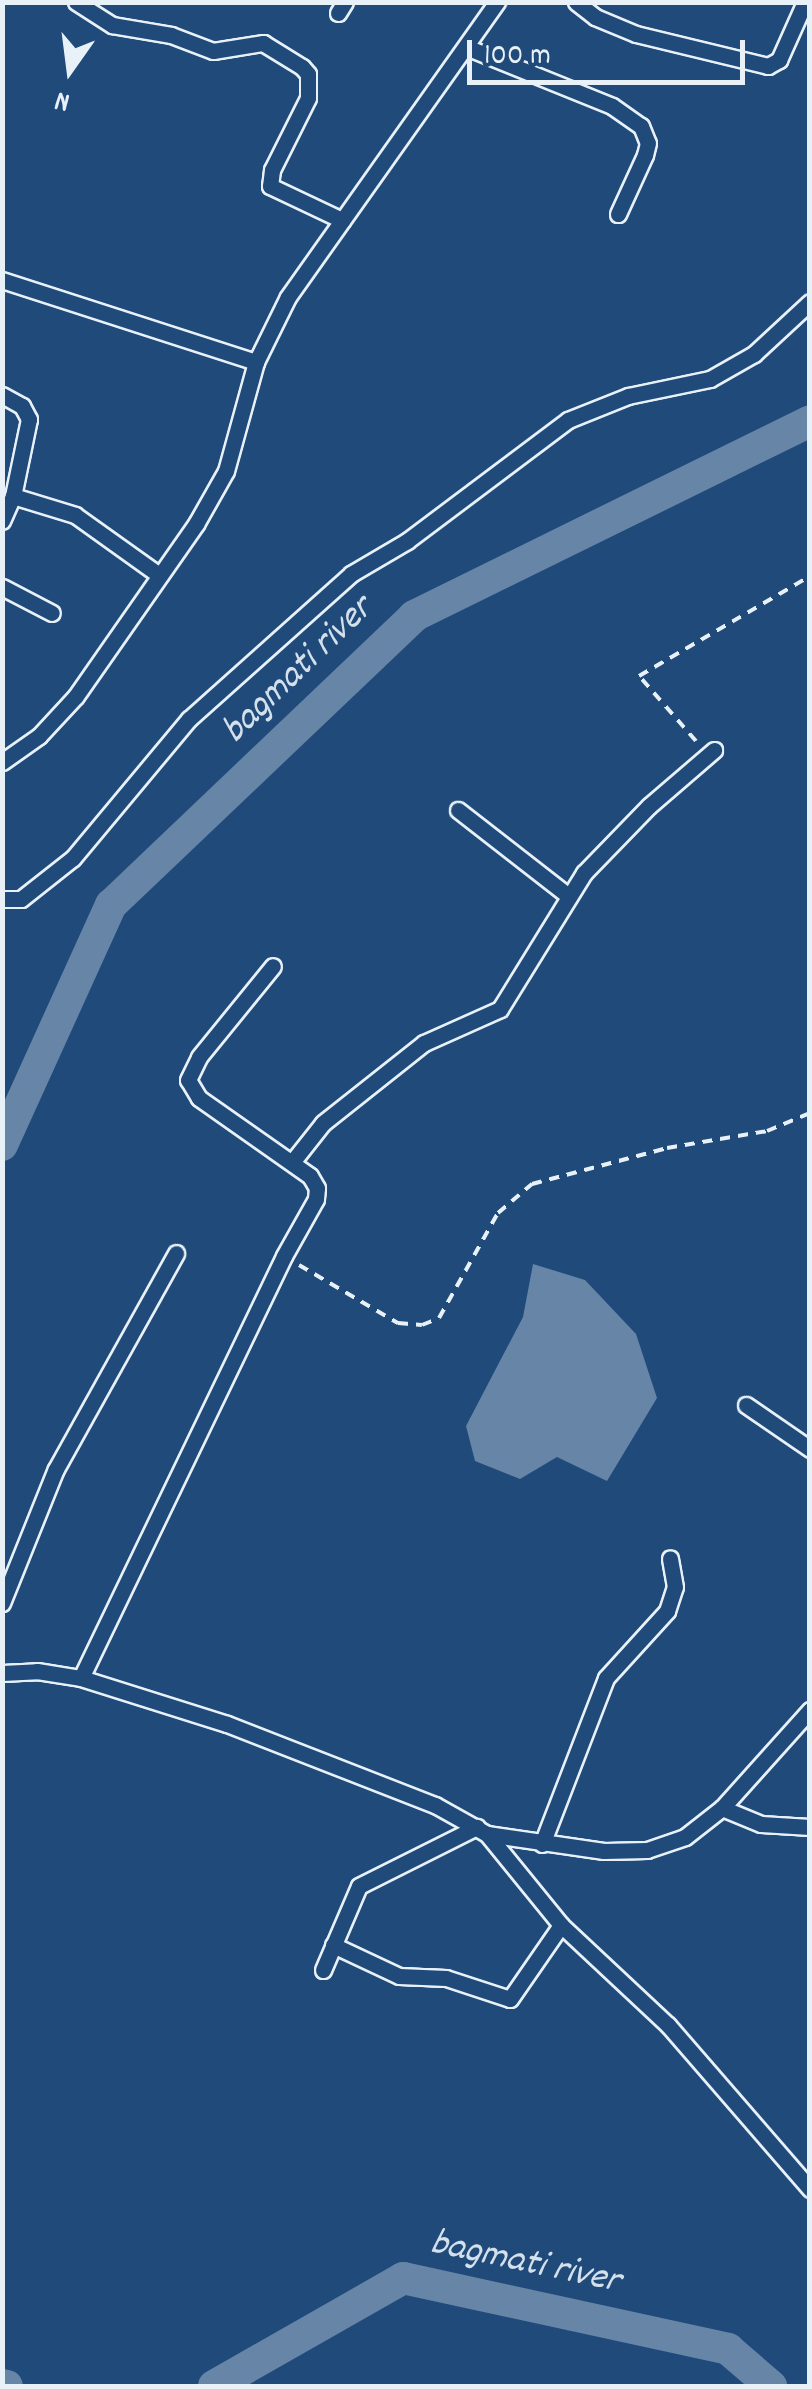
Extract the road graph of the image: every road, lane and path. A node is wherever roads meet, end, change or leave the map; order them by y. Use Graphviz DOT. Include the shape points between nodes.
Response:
graph roads {
  1 [pos="76,2"];
  2 [pos="497,2"];
  3 [pos="576,2"];
  4 [pos="804,2"];
  5 [pos="466,47"];
  6 [pos="618,214"];
  7 [pos="342,220"];
  8 [pos="2,280"];
  9 [pos="810,302"];
  10 [pos="256,362"];
  11 [pos="2,396"];
  12 [pos="14,496"];
  13 [pos="2,521"];
  14 [pos="159,575"];
  15 [pos="810,576"];
  16 [pos="2,586"];
  17 [pos="52,612"];
  18 [pos="714,750"];
  19 [pos="2,762"];
  20 [pos="458,810"];
  21 [pos="568,895"];
  22 [pos="2,899"];
  23 [pos="274,966"];
  24 [pos="810,1114"];
  25 [pos="293,1160"];
  26 [pos="176,1253"];
  27 [pos="284,1256"];
  28 [pos="746,1405"];
  29 [pos="810,1449"];
  30 [pos="670,1558"];
  31 [pos="2,1603"];
  32 [pos="2,1673"];
  33 [pos="81,1678"];
  34 [pos="810,1710"];
  35 [pos="722,1808"];
  36 [pos="810,1827"];
  37 [pos="482,1830"];
  38 [pos="542,1844"];
  39 [pos="561,1924"];
  40 [pos="333,1945"];
  41 [pos="322,1970"];
  42 [pos="810,2189"];
  1 -- 7 [label="street" via="112,26 171,35 214,51 263,43 302,67 308,98 270,186"];
  2 -- 5 [label="street"];
  3 -- 4 [label="street" via="636,34 768,66 779,60"];
  5 -- 6 [label="street" via="612,106 642,126 645,155"];
  5 -- 7 [label="street"];
  7 -- 10 [label="street" via="288,297"];
  8 -- 10 [label="street"];
  9 -- 22 [label="street" via="710,379 628,396 568,420 407,541 351,574 190,719 72,858 21,898"];
  10 -- 14 [label="street" via="217,490"];
  11 -- 12 [label="street" via="29,418"];
  12 -- 13 [label="street"];
  12 -- 14 [label="street" via="75,515"];
  14 -- 19 [label="street" via="76,696 39,736"];
  15 -- 18 [label="path" via="639,676 689,737"];
  16 -- 17 [label="street"];
  18 -- 21 [label="street" via="649,806"];
  20 -- 21 [label="street"];
  21 -- 25 [label="street" via="500,1009 424,1043 324,1123"];
  23 -- 25 [label="street" via="199,1056 188,1080 199,1098"];
  24 -- 27 [label="path" via="768,1131 667,1148 532,1184 498,1213 439,1318 422,1326 398,1323"];
  25 -- 27 [label="street" via="315,1181 317,1194"];
  26 -- 31 [label="street" via="56,1469"];
  27 -- 33 [label="street"];
  28 -- 29 [label="street"];
  30 -- 38 [label="street" via="675,1587 667,1611 606,1678"];
  32 -- 33 [label="street"];
  33 -- 37 [label="street" via="267,1739"];
  34 -- 35 [label="street"];
  35 -- 36 [label="street" via="761,1824"];
  35 -- 38 [label="street" via="684,1838 648,1850"];
  37 -- 38 [label="street"];
  37 -- 39 [label="street"];
  37 -- 40 [label="street" via="369,1877 352,1898"];
  39 -- 40 [label="street" via="510,2000 446,1978 399,1976"];
  39 -- 42 [label="street" via="668,2024"];
  40 -- 41 [label="street"];
}
